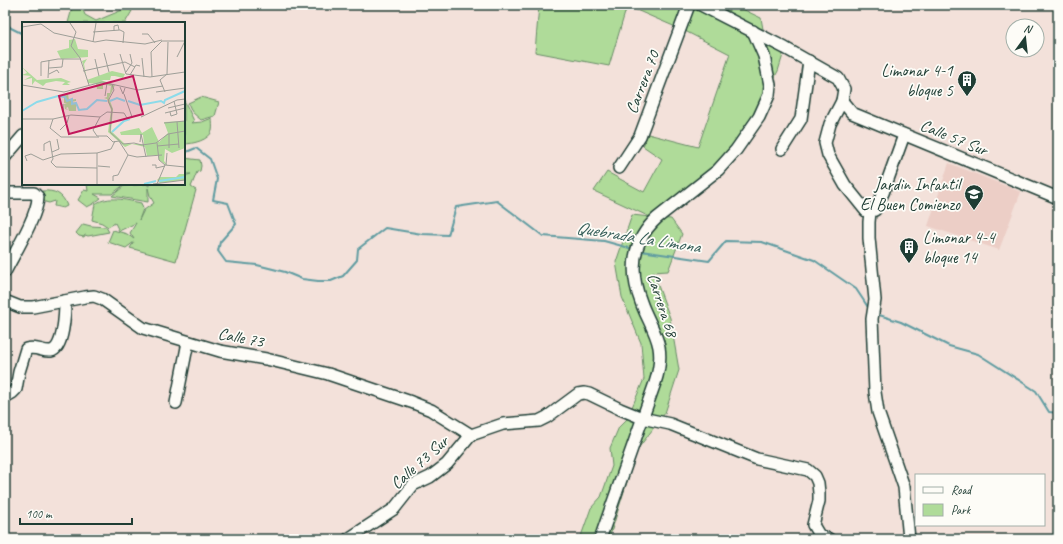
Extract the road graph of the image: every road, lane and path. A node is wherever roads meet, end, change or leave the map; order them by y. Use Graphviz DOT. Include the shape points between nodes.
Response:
graph roads {
  1 [pos="689,5"];
  2 [pos="701,5"];
  3 [pos="754,31"];
  4 [pos="809,61"];
  5 [pos="842,101"];
  6 [pos="852,113"];
  7 [pos="830,124"];
  8 [pos="904,135"];
  9 [pos="22,137"];
  10 [pos="782,149"];
  11 [pos="5,157"];
  12 [pos="619,168"];
  13 [pos="5,193"];
  14 [pos="1058,198"];
  15 [pos="870,212"];
  16 [pos="5,272"];
  17 [pos="5,301"];
  18 [pos="65,301"];
  19 [pos="188,342"];
  20 [pos="5,397"];
  21 [pos="176,403"];
  22 [pos="642,418"];
  23 [pos="471,435"];
  24 [pos="348,539"];
  25 [pos="600,539"];
  26 [pos="829,539"];
  27 [pos="909,539"];
  1 -- 12 [label="street, Carrera 70" via="640,136"];
  2 -- 3 [label="street"];
  3 -- 4 [label="street"];
  3 -- 22 [label="street, Carrera 68" via="764,56 770,85 769,95 759,118 718,170 648,226 635,253 636,287 657,338 660,356 658,375"];
  4 -- 5 [label="street" via="838,78 844,89"];
  4 -- 10 [label="street" via="801,119"];
  5 -- 6 [label="street, Calle 57 Sur"];
  5 -- 7 [label="street"];
  6 -- 7 [label="street"];
  6 -- 8 [label="street, Calle 57 Sur"];
  7 -- 15 [label="street" via="825,143 828,155 845,185 866,211"];
  8 -- 14 [label="street, Calle 57 Sur"];
  8 -- 15 [label="street" via="883,193 875,210"];
  9 -- 11 [label="street"];
  13 -- 16 [label="street" via="34,193 38,197 38,203"];
  15 -- 27 [label="street" via="869,238 875,300 874,392 878,412 904,487"];
  17 -- 18 [label="street, Calle 73" via="20,307"];
  18 -- 19 [label="street, Calle 73" via="94,296 143,328"];
  18 -- 20 [label="street" via="60,344 51,351 33,347 26,349 16,389"];
  19 -- 21 [label="street"];
  19 -- 23 [label="street, Calle 73" via="220,352 266,359 328,374 431,410"];
  22 -- 23 [label="street" via="584,393 570,399 539,421 503,424"];
  22 -- 25 [label="street, Carrera 68"];
  22 -- 26 [label="street" via="670,424 757,459 808,470 815,476 819,493 813,525 820,535"];
  23 -- 24 [label="street, Calle 73 Sur" via="447,464 430,477 413,485 394,508"];
}
